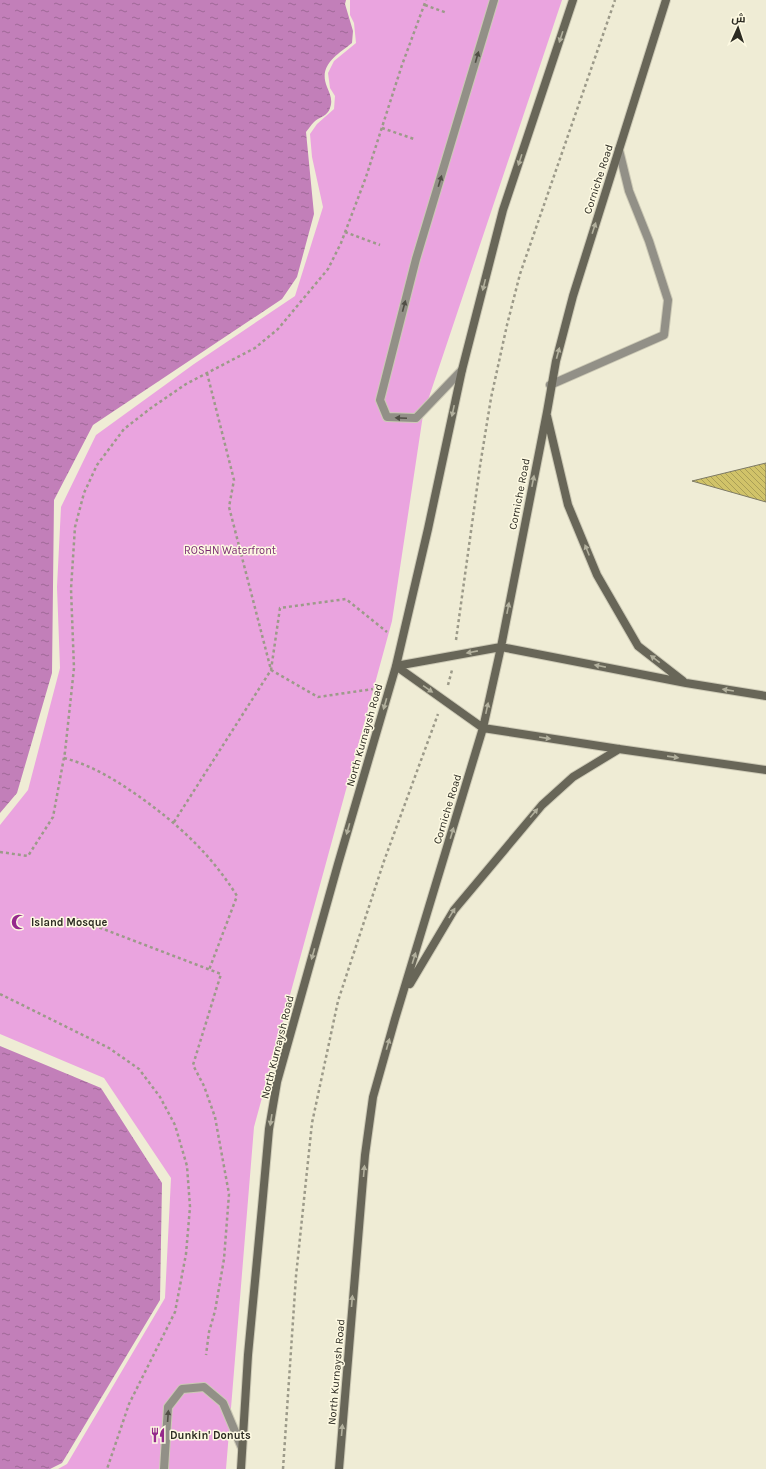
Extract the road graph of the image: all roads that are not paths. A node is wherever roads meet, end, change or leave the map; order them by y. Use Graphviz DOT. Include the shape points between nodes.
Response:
graph roads {
  1 [pos="494,0"];
  2 [pos="666,0"];
  3 [pos="573,1"];
  4 [pos="619,150"];
  5 [pos="462,370"];
  6 [pos="550,385"];
  7 [pos="546,412"];
  8 [pos="501,647"];
  9 [pos="396,666"];
  10 [pos="686,683"];
  11 [pos="766,696"];
  12 [pos="483,728"];
  13 [pos="619,749"];
  14 [pos="766,770"];
  15 [pos="403,995"];
  16 [pos="242,1448"];
  17 [pos="164,1469"];
  18 [pos="240,1469"];
  19 [pos="339,1469"];
  5 -- 1 [label="lane, one-way" via="416,418 387,417 380,400 383,386 416,259"];
  2 -- 4 [label="main road, Corniche Road"];
  3 -- 5 [label="main road, one-way" via="503,210"];
  6 -- 4 [label="main road, Corniche Road, one-way" via="573,296"];
  4 -- 6 [label="lane" via="629,191 650,241 668,300 664,335"];
  5 -- 9 [label="main road, one-way"];
  6 -- 7 [label="main road, Corniche Road"];
  8 -- 7 [label="main road, Corniche Road, one-way"];
  10 -- 7 [label="main road, one-way" via="638,646 597,575 568,505"];
  8 -- 9 [label="main road, one-way"];
  10 -- 8 [label="main road, one-way"];
  12 -- 8 [label="main road, Corniche Road, one-way"];
  9 -- 12 [label="main road, one-way"];
  9 -- 16 [label="main road, North Kurnaysh Road, one-way" via="277,1082 262,1199"];
  11 -- 10 [label="main road, one-way"];
  12 -- 13 [label="main road, one-way"];
  15 -- 12 [label="main road, Corniche Road, one-way"];
  13 -- 14 [label="main road, one-way"];
  15 -- 13 [label="main road, one-way" via="454,910 542,805 573,777"];
  19 -- 15 [label="main road, North Kurnaysh Road, one-way" via="365,1156 373,1097"];
  17 -- 16 [label="lane, one-way" via="168,1407 182,1389 204,1387 223,1403"];
  16 -- 18 [label="main road, North Kurnaysh Road"];
}
